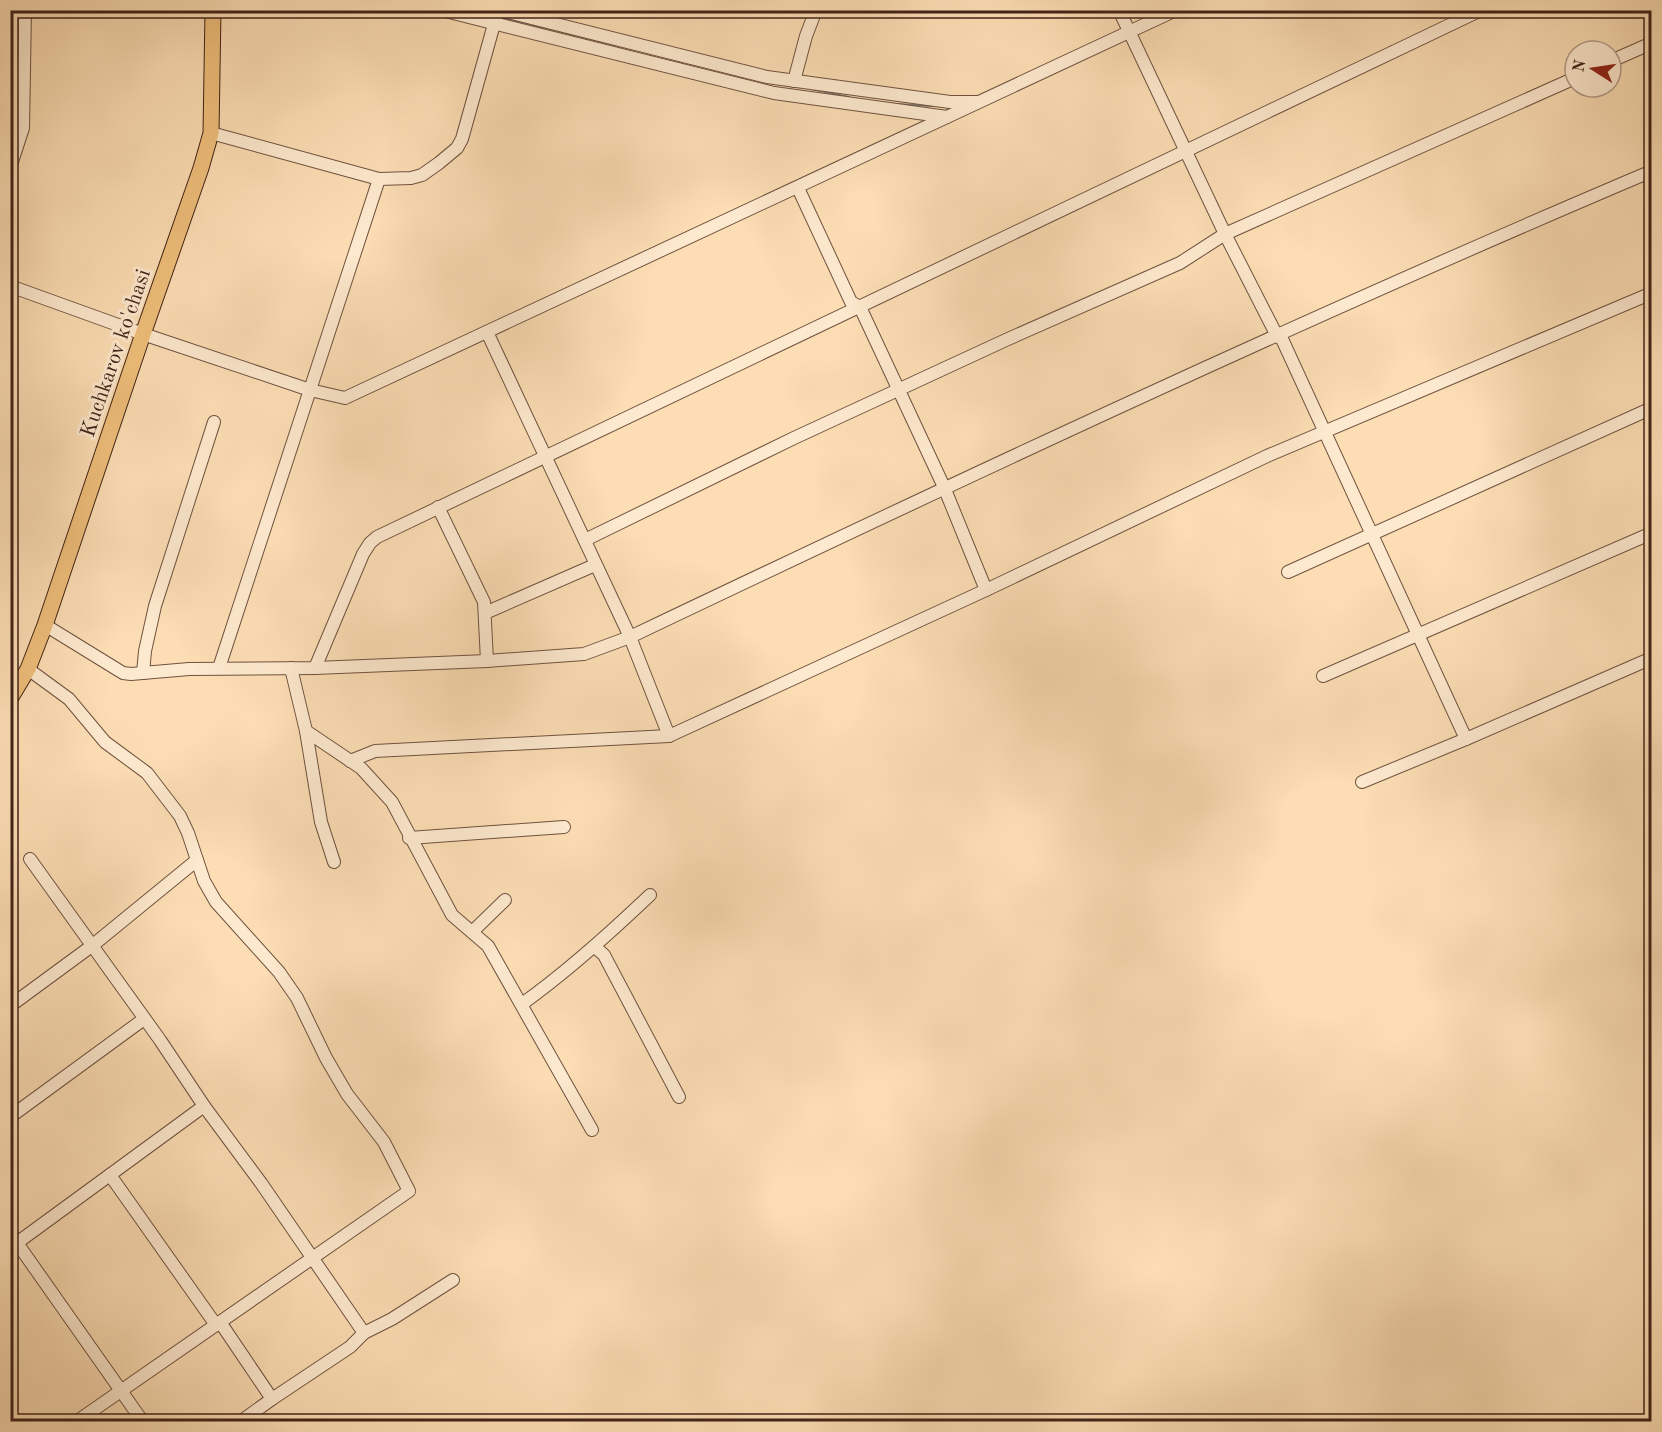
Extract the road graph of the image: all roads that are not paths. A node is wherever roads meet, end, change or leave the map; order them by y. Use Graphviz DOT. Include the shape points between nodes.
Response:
graph roads {
  1 [pos="25,10"];
  2 [pos="213,10"];
  3 [pos="441,10"];
  4 [pos="816,10"];
  5 [pos="1119,10"];
  6 [pos="1176,10"];
  7 [pos="1481,10"];
  8 [pos="497,16"];
  9 [pos="1130,33"];
  10 [pos="1652,43"];
  11 [pos="1623,56"];
  12 [pos="794,81"];
  13 [pos="1563,83"];
  14 [pos="982,102"];
  15 [pos="948,117"];
  16 [pos="211,133"];
  17 [pos="1186,152"];
  18 [pos="10,168"];
  19 [pos="1652,171"];
  20 [pos="379,179"];
  21 [pos="798,188"];
  22 [pos="1226,234"];
  23 [pos="10,286"];
  24 [pos="1652,293"];
  25 [pos="860,307"];
  26 [pos="487,333"];
  27 [pos="143,334"];
  28 [pos="1277,336"];
  29 [pos="310,390"];
  30 [pos="898,390"];
  31 [pos="1652,408"];
  32 [pos="213,422"];
  33 [pos="1324,432"];
  34 [pos="545,457"];
  35 [pos="944,487"];
  36 [pos="438,507"];
  37 [pos="1652,533"];
  38 [pos="1374,534"];
  39 [pos="585,540"];
  40 [pos="595,565"];
  41 [pos="1288,572"];
  42 [pos="986,590"];
  43 [pos="485,613"];
  44 [pos="45,625"];
  45 [pos="1419,634"];
  46 [pos="630,637"];
  47 [pos="1652,658"];
  48 [pos="487,661"];
  49 [pos="291,668"];
  50 [pos="315,668"];
  51 [pos="28,669"];
  52 [pos="219,669"];
  53 [pos="143,673"];
  54 [pos="1323,676"];
  55 [pos="10,699"];
  56 [pos="306,730"];
  57 [pos="669,736"];
  58 [pos="1466,739"];
  59 [pos="350,761"];
  60 [pos="1362,782"];
  61 [pos="564,827"];
  62 [pos="409,838"];
  63 [pos="30,859"];
  64 [pos="197,860"];
  65 [pos="334,862"];
  66 [pos="651,895"];
  67 [pos="505,900"];
  68 [pos="472,932"];
  69 [pos="93,945"];
  70 [pos="595,947"];
  71 [pos="522,1004"];
  72 [pos="10,1006"];
  73 [pos="144,1018"];
  74 [pos="679,1097"];
  75 [pos="204,1106"];
  76 [pos="10,1117"];
  77 [pos="592,1130"];
  78 [pos="110,1175"];
  79 [pos="13,1242"];
  80 [pos="313,1259"];
  81 [pos="453,1280"];
  82 [pos="218,1323"];
  83 [pos="364,1333"];
  84 [pos="121,1391"];
  85 [pos="272,1399"];
  86 [pos="76,1422"];
  87 [pos="143,1422"];
  88 [pos="240,1422"];
  1 -- 18 [label="street" via="23,128"];
  2 -- 16 [label="main road, Kuchkarov ko'chasi"];
  3 -- 8 [label="street"];
  4 -- 12 [label="street"];
  5 -- 9 [label="street"];
  6 -- 9 [label="street"];
  7 -- 17 [label="street"];
  8 -- 12 [label="street"];
  8 -- 15 [label="street" via="774,93"];
  8 -- 20 [label="street" via="465,132 457,148 422,175"];
  9 -- 14 [label="street"];
  9 -- 17 [label="street"];
  10 -- 11 [label="street"];
  12 -- 14 [label="street" via="950,102"];
  13 -- 22 [label="street"];
  14 -- 15 [label="street"];
  15 -- 21 [label="street"];
  16 -- 20 [label="street"];
  16 -- 27 [label="main road, Kuchkarov ko'chasi"];
  17 -- 22 [label="street"];
  17 -- 25 [label="street"];
  19 -- 28 [label="street"];
  20 -- 29 [label="street"];
  21 -- 25 [label="street" via="851,302"];
  21 -- 26 [label="street"];
  22 -- 28 [label="street"];
  22 -- 30 [label="street" via="1179,263"];
  23 -- 27 [label="street"];
  24 -- 33 [label="street"];
  25 -- 30 [label="street"];
  25 -- 34 [label="street"];
  26 -- 29 [label="street" via="345,398"];
  26 -- 34 [label="street"];
  27 -- 29 [label="street"];
  27 -- 44 [label="main road, Kuchkarov ko'chasi"];
  28 -- 33 [label="street" via="1282,339"];
  28 -- 35 [label="street"];
  29 -- 52 [label="street"];
  30 -- 35 [label="street"];
  30 -- 39 [label="street"];
  31 -- 38 [label="street"];
  32 -- 53 [label="street" via="155,606"];
  33 -- 38 [label="street"];
  33 -- 42 [label="street"];
  34 -- 36 [label="street"];
  34 -- 39 [label="street"];
  35 -- 42 [label="street"];
  35 -- 46 [label="street"];
  36 -- 43 [label="street" via="484,602"];
  36 -- 50 [label="street" via="369,543"];
  37 -- 45 [label="street"];
  38 -- 41 [label="street"];
  38 -- 45 [label="street"];
  39 -- 40 [label="street"];
  40 -- 43 [label="street"];
  40 -- 46 [label="street"];
  42 -- 57 [label="street"];
  43 -- 48 [label="street"];
  44 -- 51 [label="main road, Kuchkarov ko'chasi"];
  44 -- 53 [label="street" via="123,673"];
  45 -- 54 [label="street"];
  45 -- 58 [label="street"];
  46 -- 48 [label="street" via="584,654"];
  46 -- 57 [label="street"];
  47 -- 58 [label="street"];
  48 -- 50 [label="street"];
  49 -- 50 [label="street"];
  49 -- 52 [label="street"];
  49 -- 56 [label="street"];
  51 -- 55 [label="main road, Kuchkarov ko'chasi"];
  51 -- 64 [label="street" via="69,699 105,742 147,773 180,816"];
  52 -- 53 [label="street"];
  56 -- 59 [label="street"];
  56 -- 65 [label="street" via="321,822"];
  57 -- 59 [label="street" via="375,751"];
  58 -- 60 [label="street"];
  59 -- 62 [label="street" via="392,802"];
  61 -- 62 [label="street"];
  62 -- 68 [label="street" via="452,915"];
  63 -- 69 [label="street"];
  64 -- 69 [label="street"];
  64 -- 80 [label="street" via="216,902 279,972 297,998 326,1058 347,1094 384,1142 409,1190"];
  66 -- 70 [label="street"];
  67 -- 68 [label="street"];
  68 -- 71 [label="street" via="488,946"];
  69 -- 72 [label="street"];
  69 -- 73 [label="street"];
  70 -- 71 [label="street"];
  70 -- 74 [label="street" via="604,955"];
  71 -- 77 [label="street"];
  73 -- 75 [label="street"];
  73 -- 76 [label="street"];
  75 -- 78 [label="street"];
  75 -- 80 [label="street"];
  78 -- 79 [label="street"];
  78 -- 82 [label="street"];
  79 -- 84 [label="street"];
  80 -- 82 [label="street"];
  80 -- 83 [label="street"];
  81 -- 83 [label="street"];
  82 -- 84 [label="street"];
  82 -- 85 [label="street"];
  83 -- 85 [label="street" via="350,1347"];
  84 -- 86 [label="street"];
  84 -- 87 [label="street"];
  85 -- 88 [label="street"];
}
